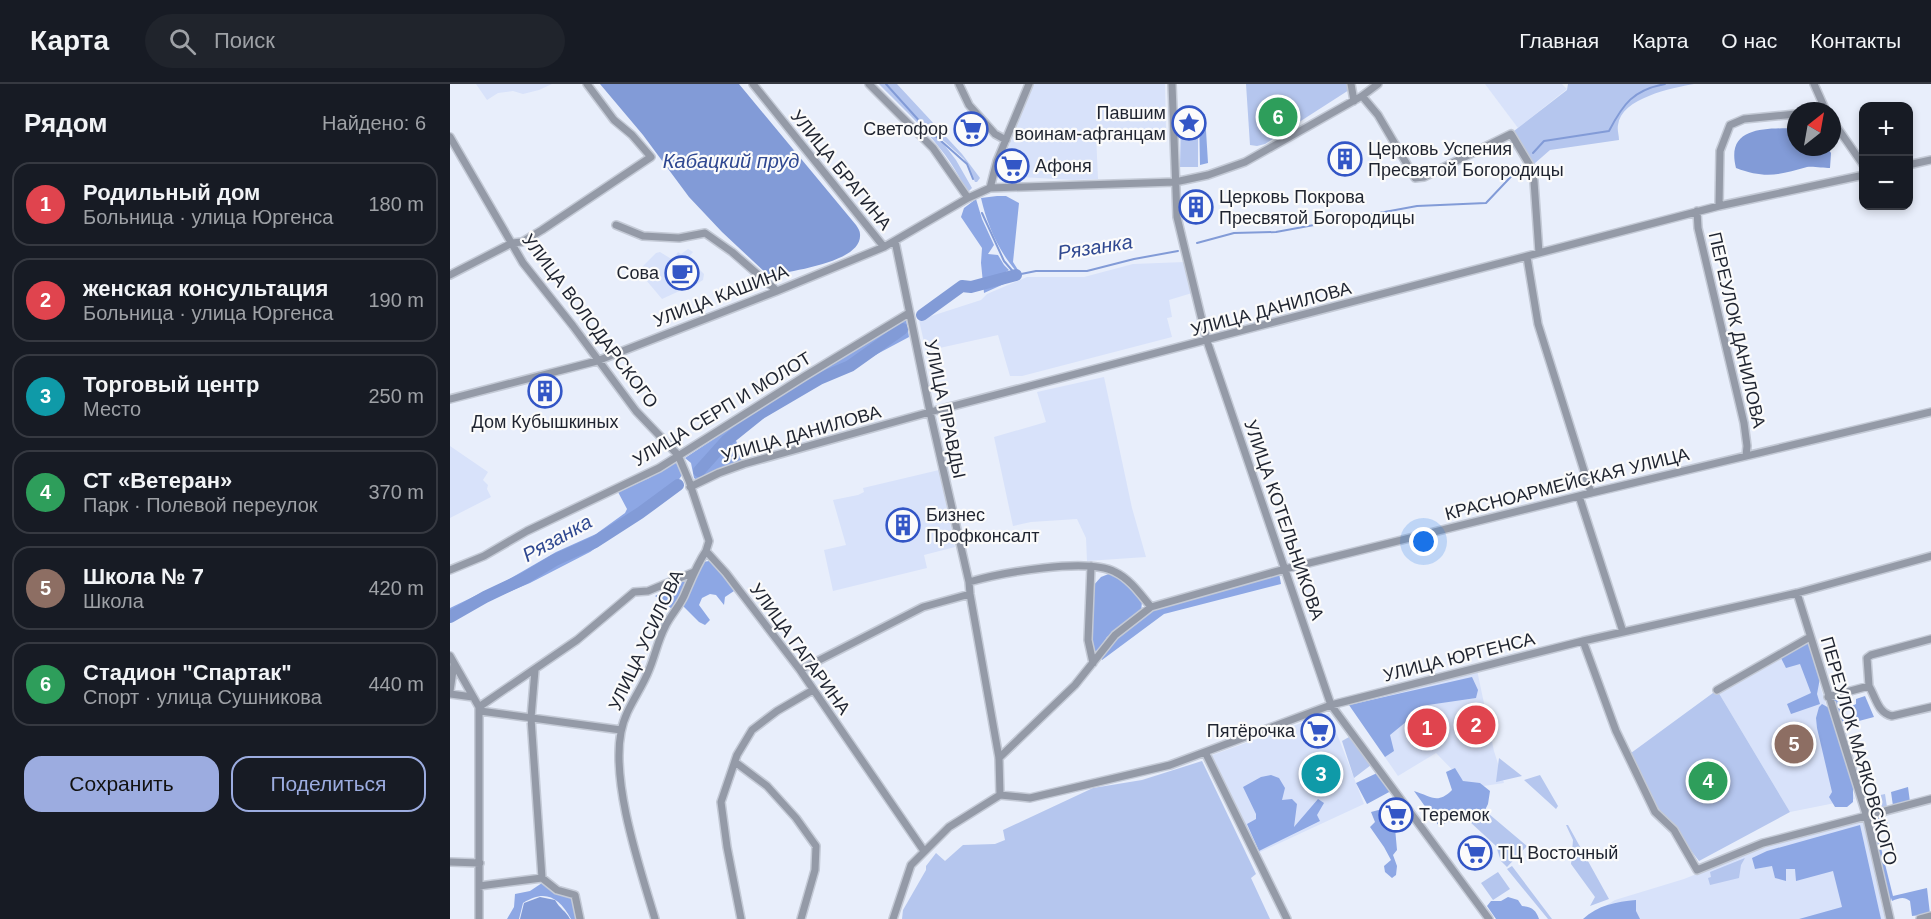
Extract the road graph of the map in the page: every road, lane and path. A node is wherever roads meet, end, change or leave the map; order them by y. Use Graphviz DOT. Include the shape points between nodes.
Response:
graph roads {
  1 [pos="587,84"];
  2 [pos="753,84"];
  3 [pos="869,84"];
  4 [pos="959,84"];
  5 [pos="1029,84"];
  6 [pos="1172,84"];
  7 [pos="1351,84"];
  8 [pos="1378,84"];
  9 [pos="1814,84"];
  10 [pos="1362,96"];
  11 [pos="1354,101"];
  12 [pos="1822,102"];
  13 [pos="1787,115"];
  14 [pos="1841,133"];
  15 [pos="450,137"];
  16 [pos="1006,140"];
  17 [pos="1859,160"];
  18 [pos="1931,160"];
  19 [pos="1913,164"];
  20 [pos="1859,176"];
  21 [pos="1174,182"];
  22 [pos="990,188"];
  23 [pos="968,198"];
  24 [pos="1719,206"];
  25 [pos="1696,212"];
  26 [pos="616,225"];
  27 [pos="895,242"];
  28 [pos="512,243"];
  29 [pos="884,247"];
  30 [pos="1539,253"];
  31 [pos="1527,256"];
  32 [pos="450,275"];
  33 [pos="777,291"];
  34 [pos="909,313"];
  35 [pos="1207,341"];
  36 [pos="597,361"];
  37 [pos="450,399"];
  38 [pos="930,412"];
  39 [pos="1931,412"];
  40 [pos="678,455"];
  41 [pos="1746,456"];
  42 [pos="690,488"];
  43 [pos="1591,493"];
  44 [pos="1579,496"];
  45 [pos="706,551"];
  46 [pos="1931,556"];
  47 [pos="1091,566"];
  48 [pos="1286,569"];
  49 [pos="450,570"];
  50 [pos="694,572"];
  51 [pos="969,582"];
  52 [pos="1797,592"];
  53 [pos="970,594"];
  54 [pos="1151,607"];
  55 [pos="1623,632"];
  56 [pos="1810,637"];
  57 [pos="1931,639"];
  58 [pos="1582,641"];
  59 [pos="450,656"];
  60 [pos="1093,663"];
  61 [pos="454,664"];
  62 [pos="535,670"];
  63 [pos="800,670"];
  64 [pos="1869,686"];
  65 [pos="813,690"];
  66 [pos="1717,690"];
  67 [pos="450,693"];
  68 [pos="473,697"];
  69 [pos="1828,697"];
  70 [pos="1331,705"];
  71 [pos="1931,707"];
  72 [pos="479,709"];
  73 [pos="531,718"];
  74 [pos="621,730"];
  75 [pos="1205,752"];
  76 [pos="999,758"];
  77 [pos="735,762"];
  78 [pos="1000,795"];
  79 [pos="1931,799"];
  80 [pos="1866,814"];
  81 [pos="924,851"];
  82 [pos="450,862"];
  83 [pos="480,863"];
  84 [pos="542,878"];
  85 [pos="479,885"];
  86 [pos="1931,916"];
  87 [pos="479,919"];
  88 [pos="580,919"];
  89 [pos="655,919"];
  90 [pos="741,919"];
  91 [pos="801,919"];
  92 [pos="893,919"];
  93 [pos="1287,919"];
  94 [pos="1489,919"];
  95 [pos="1890,919"];
  96 [pos="1920,919"];
  1 -- 28 [label="street" via="614,120 651,157 542,231"];
  2 -- 29 [label="street, УЛИЦА БРАГИНА"];
  3 -- 23 [label="street" via="933,148"];
  4 -- 16 [label="street" via="969,105 995,134"];
  5 -- 16 [label="street"];
  6 -- 21 [label="street, УЛИЦА КОТЕЛЬНИКОВА"];
  7 -- 11 [label="street"];
  8 -- 10 [label="street"];
  9 -- 12 [label="street"];
  10 -- 11 [label="street"];
  10 -- 30 [label="street" via="1378,115 1415,178 1510,134 1531,167"];
  11 -- 21 [label="street" via="1245,162"];
  13 -- 24 [label="street" via="1744,119 1730,125 1720,151"];
  14 -- 17 [label="street"];
  15 -- 28 [label="street, УЛИЦА ВОЛОДАРСКОГО"];
  16 -- 22 [label="street"];
  18 -- 19 [label="street"];
  20 -- 24 [label="street, УЛИЦА ДАНИЛОВА"];
  21 -- 22 [label="street"];
  21 -- 35 [label="street, УЛИЦА КОТЕЛЬНИКОВА" via="1177,217"];
  22 -- 23 [label="street, УЛИЦА КАШИНА"];
  23 -- 27 [label="street, УЛИЦА КАШИНА"];
  24 -- 25 [label="street, УЛИЦА ДАНИЛОВА"];
  25 -- 30 [label="street, УЛИЦА ДАНИЛОВА"];
  25 -- 41 [label="street, ПЕРЕУЛОК ДАНИЛОВА" via="1744,423"];
  26 -- 33 [label="street" via="643,236 679,238 705,233"];
  27 -- 29 [label="street, УЛИЦА КАШИНА"];
  27 -- 34 [label="street, УЛИЦА ПРАВДЫ"];
  28 -- 32 [label="street"];
  28 -- 36 [label="street, УЛИЦА ВОЛОДАРСКОГО"];
  29 -- 33 [label="street, УЛИЦА КАШИНА"];
  30 -- 31 [label="street, УЛИЦА ДАНИЛОВА"];
  31 -- 35 [label="street, УЛИЦА ДАНИЛОВА"];
  31 -- 43 [label="street" via="1538,324"];
  33 -- 36 [label="street, УЛИЦА КАШИНА"];
  34 -- 38 [label="street, УЛИЦА ПРАВДЫ"];
  34 -- 40 [label="street, УЛИЦА СЕРП И МОЛОТ"];
  35 -- 38 [label="street, УЛИЦА ДАНИЛОВА"];
  35 -- 48 [label="street, УЛИЦА КОТЕЛЬНИКОВА"];
  36 -- 37 [label="street, УЛИЦА КАШИНА"];
  36 -- 40 [label="street, УЛИЦА ВОЛОДАРСКОГО" via="636,411"];
  38 -- 42 [label="street, УЛИЦА ДАНИЛОВА" via="744,464"];
  38 -- 51 [label="street, УЛИЦА ПРАВДЫ"];
  39 -- 41 [label="street, КРАСНОАРМЕЙСКАЯ УЛИЦА"];
  40 -- 42 [label="street"];
  40 -- 49 [label="street, УЛИЦА СЕРП И МОЛОТ" via="659,468"];
  41 -- 43 [label="street, КРАСНОАРМЕЙСКАЯ УЛИЦА"];
  42 -- 45 [label="street" via="709,541"];
  43 -- 44 [label="street, КРАСНОАРМЕЙСКАЯ УЛИЦА"];
  44 -- 48 [label="street, КРАСНОАРМЕЙСКАЯ УЛИЦА"];
  44 -- 55 [label="street"];
  45 -- 50 [label="street, УЛИЦА УСИЛОВА"];
  45 -- 63 [label="street, УЛИЦА ГАГАРИНА"];
  46 -- 52 [label="street, УЛИЦА ЮРГЕНСА"];
  47 -- 51 [label="street" via="1035,568"];
  47 -- 54 [label="street" via="1114,571"];
  47 -- 60 [label="street" via="1088,640"];
  48 -- 54 [label="street, КРАСНОАРМЕЙСКАЯ УЛИЦА"];
  48 -- 70 [label="street, УЛИЦА КОТЕЛЬНИКОВА"];
  50 -- 62 [label="street" via="648,591 634,592"];
  50 -- 74 [label="street, УЛИЦА УСИЛОВА" via="664,628"];
  51 -- 53 [label="street, УЛИЦА ПРАВДЫ"];
  52 -- 55 [label="street, УЛИЦА ЮРГЕНСА"];
  52 -- 56 [label="street, ПЕРЕУЛОК МАЯКОВСКОГО"];
  53 -- 63 [label="street" via="923,607"];
  53 -- 76 [label="street, УЛИЦА ПРАВДЫ"];
  54 -- 60 [label="street, КРАСНОАРМЕЙСКАЯ УЛИЦА" via="1115,635"];
  55 -- 58 [label="street, УЛИЦА ЮРГЕНСА"];
  56 -- 66 [label="street"];
  56 -- 69 [label="street, ПЕРЕУЛОК МАЯКОВСКОГО"];
  57 -- 64 [label="street" via="1867,658"];
  58 -- 70 [label="street, УЛИЦА ЮРГЕНСА"];
  58 -- 80 [label="street" via="1617,731 1656,812 1674,830 1697,870 1763,843"];
  59 -- 61 [label="street"];
  60 -- 76 [label="street, КРАСНОАРМЕЙСКАЯ УЛИЦА"];
  61 -- 67 [label="street"];
  61 -- 68 [label="street"];
  62 -- 72 [label="street"];
  62 -- 73 [label="street"];
  63 -- 65 [label="street, УЛИЦА ГАГАРИНА"];
  64 -- 69 [label="street"];
  64 -- 71 [label="street" via="1886,715"];
  65 -- 77 [label="street" via="752,730"];
  65 -- 81 [label="street, УЛИЦА ГАГАРИНА"];
  67 -- 68 [label="street"];
  68 -- 72 [label="street"];
  69 -- 80 [label="street, ПЕРЕУЛОК МАЯКОВСКОГО"];
  70 -- 75 [label="street, УЛИЦА ЮРГЕНСА"];
  70 -- 94 [label="street, УЛИЦА КОТЕЛЬНИКОВА"];
  72 -- 73 [label="street"];
  72 -- 83 [label="street"];
  73 -- 74 [label="street"];
  73 -- 84 [label="street"];
  74 -- 89 [label="street, УЛИЦА УСИЛОВА" via="620,782"];
  75 -- 78 [label="street, УЛИЦА ЮРГЕНСА" via="1170,765 1030,798"];
  75 -- 93 [label="street"];
  76 -- 78 [label="street, УЛИЦА ПРАВДЫ"];
  77 -- 90 [label="street" via="721,802"];
  77 -- 91 [label="street" via="767,786 816,846 815,870"];
  78 -- 81 [label="street" via="949,827"];
  79 -- 80 [label="street"];
  80 -- 95 [label="street, ПЕРЕУЛОК МАЯКОВСКОГО"];
  81 -- 92 [label="street" via="911,865"];
  82 -- 83 [label="street"];
  83 -- 85 [label="street"];
  84 -- 85 [label="street"];
  84 -- 88 [label="street" via="557,890 575,895"];
  85 -- 87 [label="street"];
  86 -- 96 [label="street"];
}
